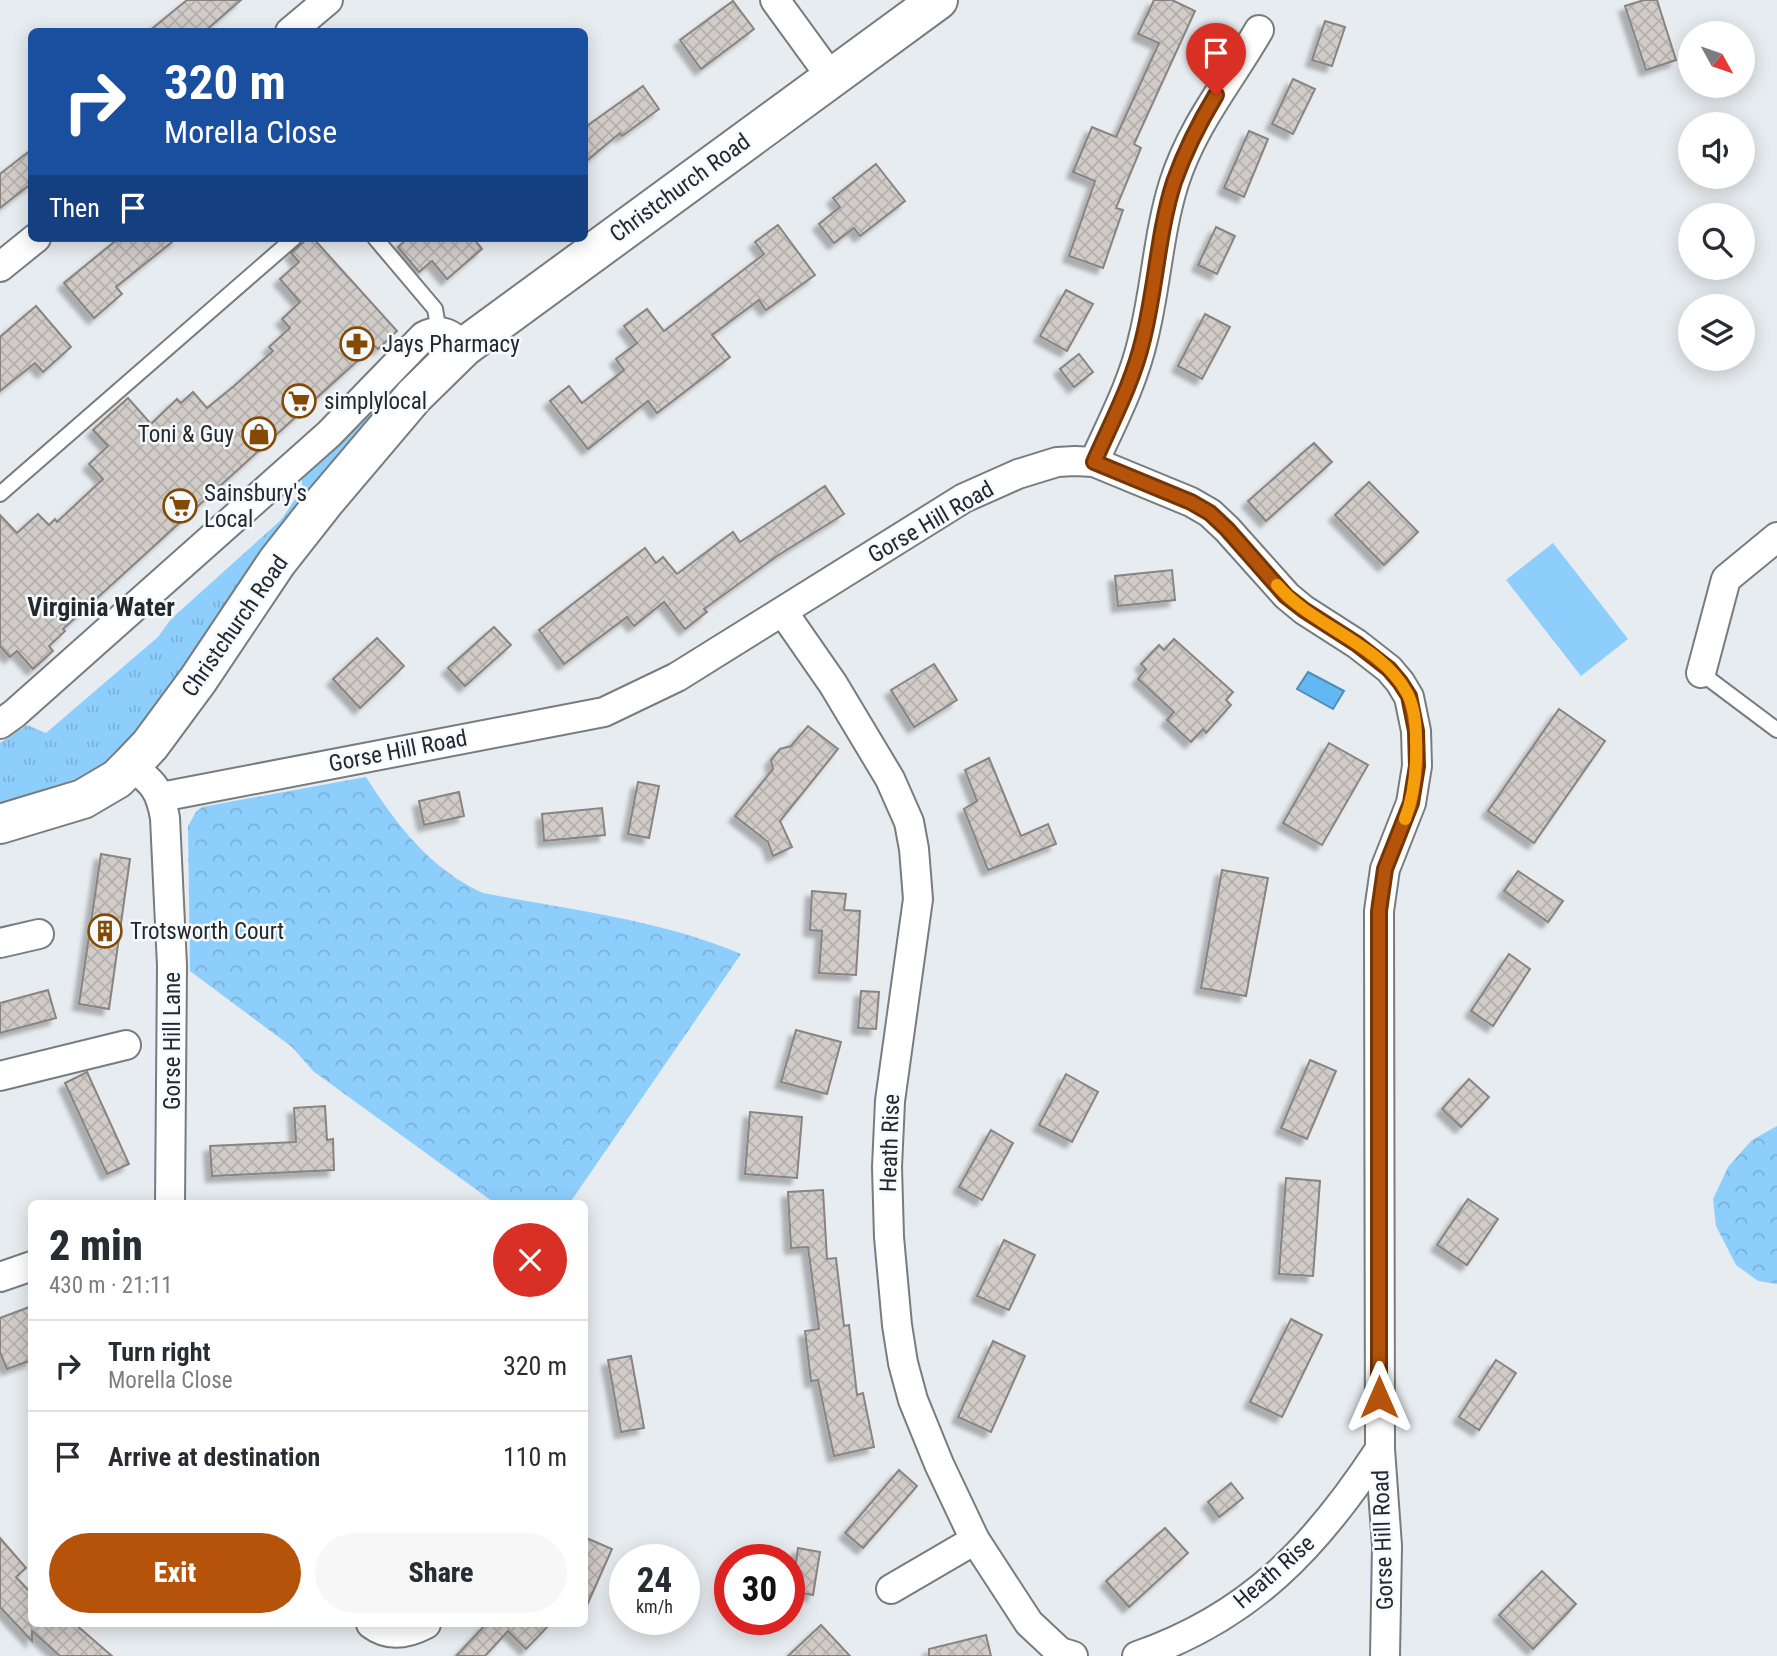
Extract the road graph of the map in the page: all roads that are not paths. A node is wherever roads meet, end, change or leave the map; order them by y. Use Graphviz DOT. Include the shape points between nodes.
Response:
graph roads {
  1 [pos="328,0"];
  2 [pos="775,0"];
  3 [pos="938,0"];
  4 [pos="295,28"];
  5 [pos="1259,30"];
  6 [pos="831,78"];
  7 [pos="31,242"];
  8 [pos="289,242"];
  9 [pos="378,242"];
  10 [pos="0,267"];
  11 [pos="452,340"];
  12 [pos="1094,462"];
  13 [pos="0,494"];
  14 [pos="1777,537"];
  15 [pos="783,612"];
  16 [pos="1700,673"];
  17 [pos="5,712"];
  18 [pos="1777,730"];
  19 [pos="131,765"];
  20 [pos="161,797"];
  21 [pos="0,824"];
  22 [pos="39,934"];
  23 [pos="0,943"];
  24 [pos="126,1045"];
  25 [pos="0,1076"];
  26 [pos="170,1200"];
  27 [pos="28,1267"];
  28 [pos="0,1277"];
  29 [pos="1380,1449"];
  30 [pos="975,1541"];
  31 [pos="891,1589"];
  32 [pos="375,1627"];
  33 [pos="418,1627"];
  34 [pos="1073,1656"];
  35 [pos="1138,1656"];
  36 [pos="1385,1656"];
  1 -- 4 [label="street"];
  2 -- 6 [label="street"];
  3 -- 6 [label="main road, Christchurch Road"];
  5 -- 12 [label="street" via="1192,137 1174,183 1134,373"];
  6 -- 11 [label="main road, Christchurch Road"];
  7 -- 10 [label="street"];
  8 -- 13 [label="lane"];
  9 -- 11 [label="lane" via="435,309"];
  11 -- 17 [label="street" via="430,333 412,347 329,434"];
  11 -- 19 [label="main road, Christchurch Road" via="414,396 277,562 184,699"];
  12 -- 15 [label="street, Gorse Hill Road" via="1057,463 964,498"];
  12 -- 29 [label="street, Gorse Hill Road" via="1210,513 1286,596 1389,669 1409,696 1417,766 1411,803 1385,869 1379,911"];
  14 -- 16 [label="street" via="1726,579"];
  15 -- 20 [label="street, Gorse Hill Road" via="677,677 604,712"];
  15 -- 30 [label="street, Heath Rise" via="869,743 909,822 918,899 890,1101 891,1262 903,1363 913,1401"];
  16 -- 18 [label="lane"];
  19 -- 20 [label="street" via="151,781"];
  19 -- 21 [label="main road, Christchurch Road" via="83,799"];
  20 -- 26 [label="street, Gorse Hill Lane" via="172,966"];
  22 -- 23 [label="street"];
  24 -- 25 [label="street"];
  27 -- 28 [label="street"];
  29 -- 35 [label="street, Heath Rise" via="1324,1528 1290,1564 1212,1622"];
  29 -- 36 [label="street, Gorse Hill Road" via="1387,1546"];
  30 -- 31 [label="street"];
  30 -- 34 [label="street, Heath Rise" via="1029,1623 1060,1651"];
  32 -- 33 [label="street" via="382,1633"];
}
